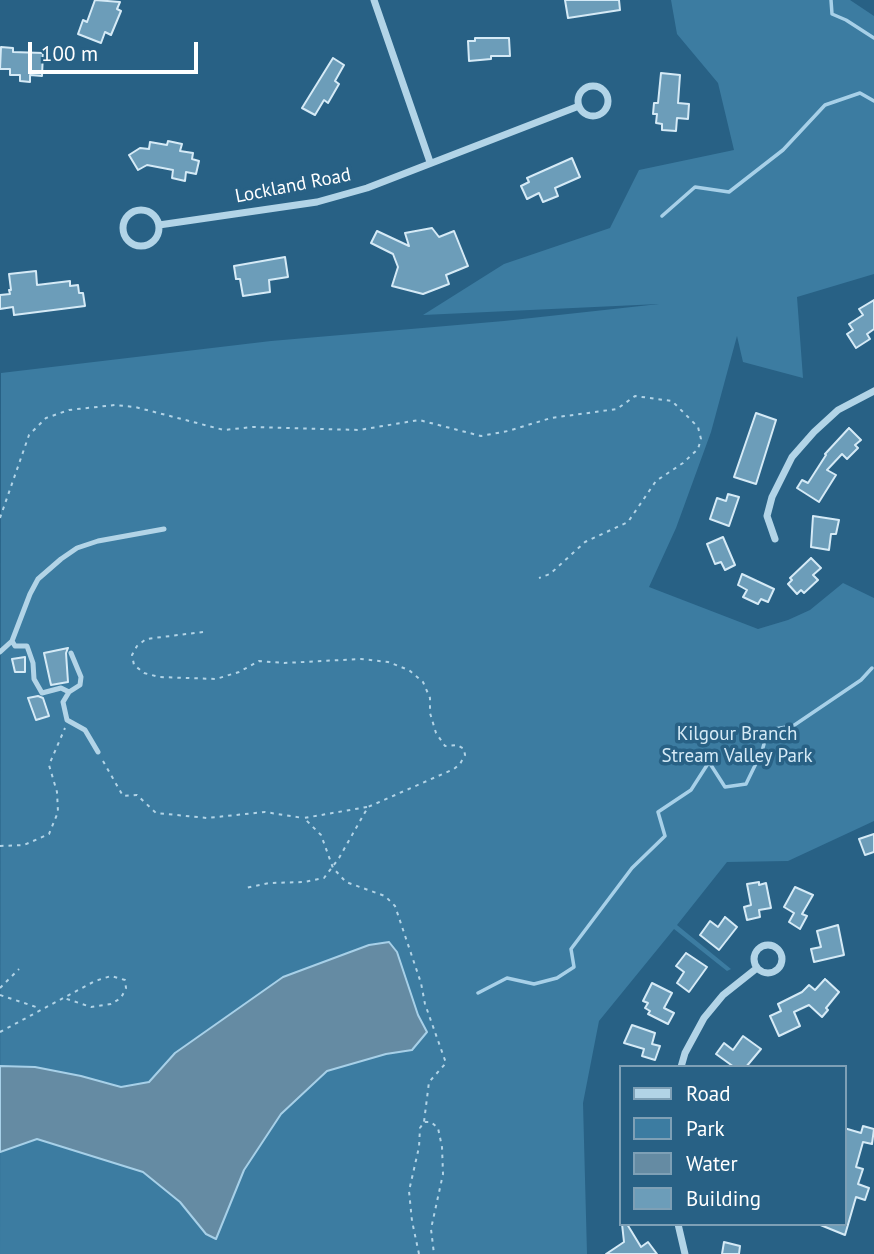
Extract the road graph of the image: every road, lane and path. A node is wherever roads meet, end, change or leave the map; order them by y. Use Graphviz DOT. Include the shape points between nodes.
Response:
graph roads {
  1 [pos="374,0"];
  2 [pos="579,106"];
  3 [pos="429,162"];
  4 [pos="159,225"];
  5 [pos="874,391"];
  6 [pos="0,518"];
  7 [pos="164,530"];
  8 [pos="775,539"];
  9 [pos="539,578"];
  10 [pos="203,632"];
  11 [pos="12,641"];
  12 [pos="0,652"];
  13 [pos="71,653"];
  14 [pos="69,692"];
  15 [pos="67,720"];
  16 [pos="97,752"];
  17 [pos="368,807"];
  18 [pos="304,818"];
  19 [pos="0,846"];
  20 [pos="333,868"];
  21 [pos="246,888"];
  22 [pos="757,968"];
  23 [pos="19,969"];
  24 [pos="0,988"];
  25 [pos="0,995"];
  26 [pos="64,998"];
  27 [pos="40,1008"];
  28 [pos="0,1032"];
  29 [pos="682,1065"];
  30 [pos="424,1122"];
  31 [pos="678,1226"];
  32 [pos="419,1254"];
  33 [pos="434,1254"];
  34 [pos="685,1254"];
  1 -- 3 [label="street"];
  2 -- 2 [label="street, Lockland Road" via="586,114 601,114 607,96 596,86 585,88"];
  2 -- 3 [label="street, Lockland Road"];
  3 -- 4 [label="street, Lockland Road" via="367,188 317,202"];
  4 -- 4 [label="street" via="154,215 138,210 128,215 123,230 132,243 143,245 153,240"];
  5 -- 8 [label="street" via="838,410 792,457 767,516"];
  6 -- 9 [label="path" via="29,435 46,418 69,410 125,406 224,430 359,430 419,420 481,436 551,418 617,409 635,396 672,401 698,427 698,449 656,481 628,522 585,542 550,574"];
  7 -- 11 [label="lane" via="98,541 61,559 38,579"];
  10 -- 17 [label="path" via="146,639 132,655 134,665 159,677 216,679 259,661 361,659 388,662 423,682 436,733 445,746 457,745 465,755 454,769"];
  11 -- 12 [label="lane"];
  11 -- 14 [label="lane" via="15,646 27,646 42,693 61,688"];
  13 -- 14 [label="lane" via="81,677 80,685"];
  14 -- 15 [label="lane" via="63,702"];
  15 -- 16 [label="lane" via="85,730"];
  15 -- 19 [label="path" via="49,765 58,812 49,834 24,845"];
  16 -- 18 [label="path" via="123,796 137,795 156,813 207,818 265,812"];
  17 -- 18 [label="path"];
  17 -- 20 [label="path"];
  18 -- 20 [label="path" via="321,835"];
  20 -- 21 [label="path" via="324,878"];
  20 -- 30 [label="path" via="346,882 385,896 395,906 446,1063 429,1082"];
  22 -- 22 [label="street" via="775,972 782,960 779,950 771,945 762,947 755,954"];
  22 -- 29 [label="street" via="723,995 704,1018"];
  23 -- 24 [label="path"];
  25 -- 27 [label="path"];
  26 -- 26 [label="path" via="91,1007 111,1004 121,998 125,980 111,976"];
  26 -- 27 [label="path"];
  27 -- 28 [label="path"];
  30 -- 32 [label="path" via="409,1191"];
  30 -- 33 [label="path" via="438,1128 442,1147 443,1174 430,1228"];
  31 -- 34 [label="street"];
}
